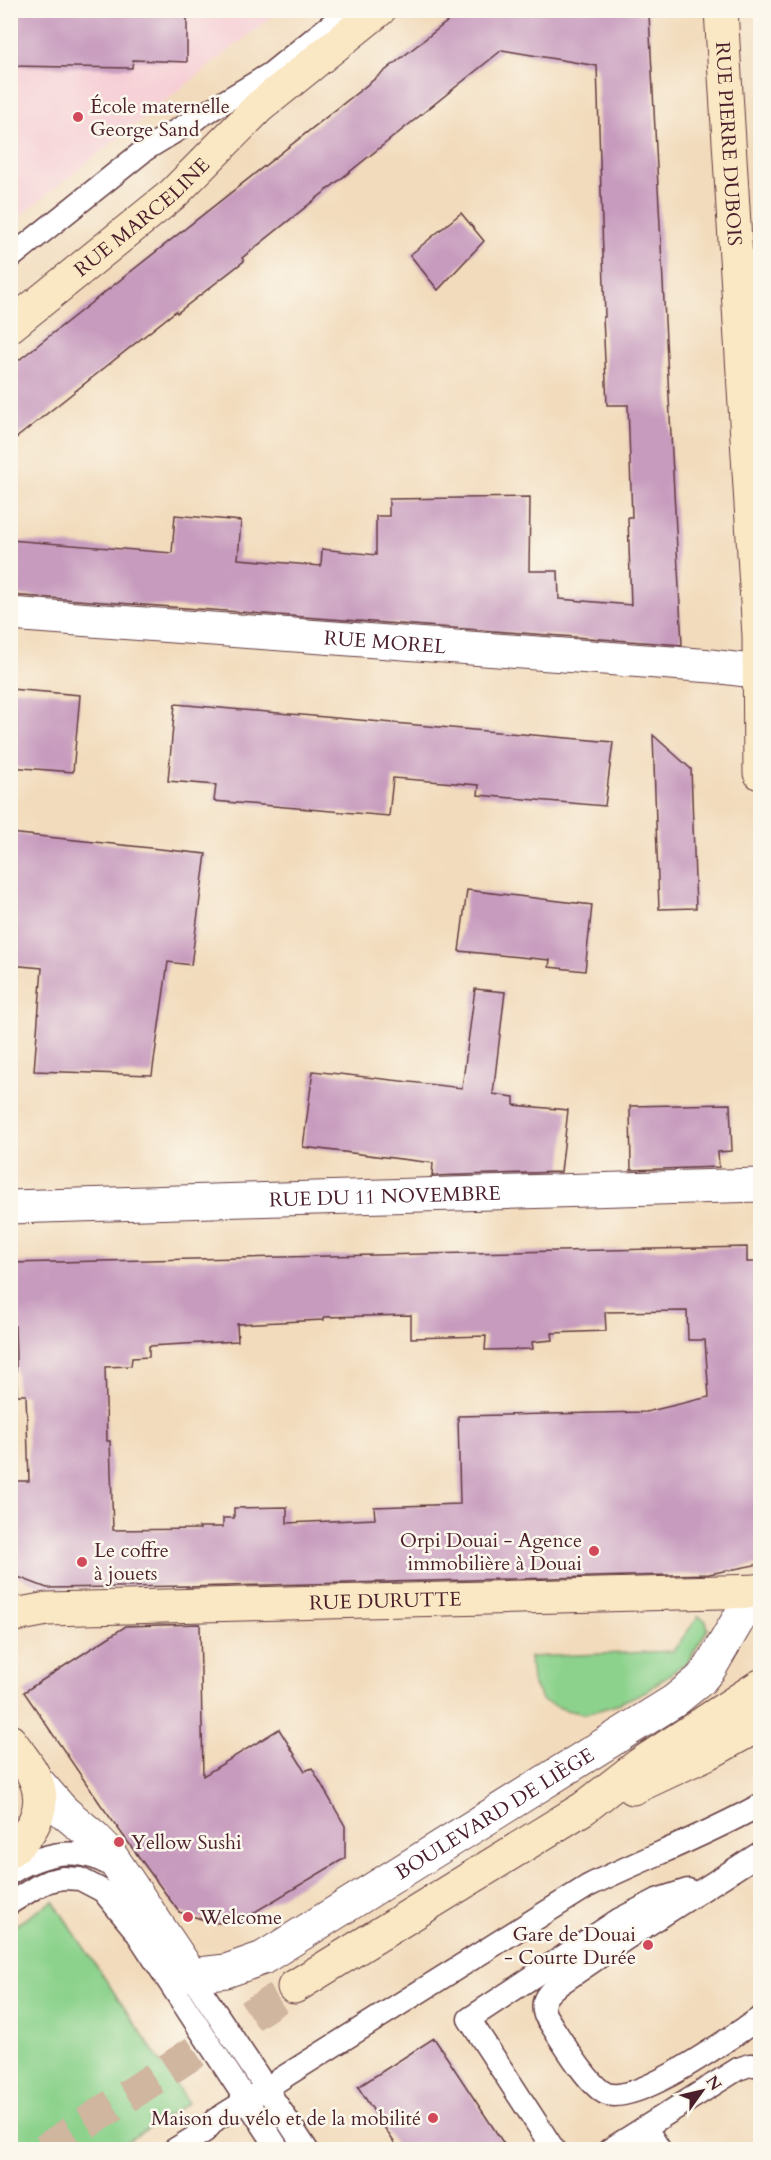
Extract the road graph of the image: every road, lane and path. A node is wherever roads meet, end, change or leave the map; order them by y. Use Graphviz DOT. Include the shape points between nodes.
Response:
graph roads {
  1 [pos="349,10"];
  2 [pos="379,10"];
  3 [pos="721,10"];
  4 [pos="10,258"];
  5 [pos="749,280"];
  6 [pos="10,326"];
  7 [pos="10,614"];
  8 [pos="759,671"];
  9 [pos="760,773"];
  10 [pos="760,1185"];
  11 [pos="10,1207"];
  12 [pos="758,1591"];
  13 [pos="10,1616"];
  14 [pos="760,1686"];
  15 [pos="760,1724"];
  16 [pos="10,1741"];
  17 [pos="36,1780"];
  18 [pos="760,1805"];
  19 [pos="584,1808"];
  20 [pos="10,1850"];
  21 [pos="760,1852"];
  22 [pos="10,1874"];
  23 [pos="718,1880"];
  24 [pos="130,1884"];
  25 [pos="10,1903"];
  26 [pos="191,1975"];
  27 [pos="294,1987"];
  28 [pos="760,2018"];
  29 [pos="760,2065"];
  30 [pos="257,2094"];
  31 [pos="645,2127"];
  32 [pos="174,2150"];
  33 [pos="279,2150"];
  34 [pos="307,2150"];
  35 [pos="554,2150"];
  36 [pos="609,2150"];
  37 [pos="660,2150"];
  1 -- 4 [label="lane" via="270,74 146,149"];
  2 -- 6 [label="street, RUE MARCELINE" via="259,107 173,194"];
  3 -- 5 [label="street, RUE PIERRE DUBOIS"];
  5 -- 8 [label="street, RUE PIERRE DUBOIS"];
  7 -- 8 [label="street, RUE MOREL"];
  8 -- 9 [label="street, RUE PIERRE DUBOIS"];
  10 -- 11 [label="street, RUE DU 11 NOVEMBRE"];
  12 -- 13 [label="street, RUE DURUTTE" via="47,1609"];
  12 -- 26 [label="street, BOULEVARD DE LIÈGE" via="710,1668 674,1701 263,1958 226,1971"];
  14 -- 19 [label="street, BOULEVARD DE LIÈGE" via="639,1765"];
  15 -- 19 [label="street, BOULEVARD DE LIÈGE" via="714,1750"];
  16 -- 17 [label="street"];
  17 -- 20 [label="street" via="40,1803 35,1821 25,1838"];
  17 -- 24 [label="street" via="63,1811 101,1844"];
  18 -- 30 [label="lane" via="588,1886"];
  19 -- 27 [label="street, BOULEVARD DE LIÈGE"];
  21 -- 23 [label="lane"];
  22 -- 24 [label="lane" via="42,1857 68,1853 103,1861"];
  23 -- 28 [label="lane" via="547,1994 542,2005 545,2015 590,2081 606,2094 626,2095 654,2085"];
  23 -- 35 [label="lane" via="637,1909 468,2019"];
  24 -- 26 [label="street"];
  25 -- 30 [label="lane" via="36,1887 63,1878 80,1879 103,1891"];
  26 -- 30 [label="lane"];
  29 -- 31 [label="lane" via="738,2069"];
  30 -- 32 [label="lane"];
  30 -- 33 [label="lane"];
  30 -- 34 [label="lane"];
  31 -- 36 [label="lane"];
  31 -- 37 [label="lane"];
}
